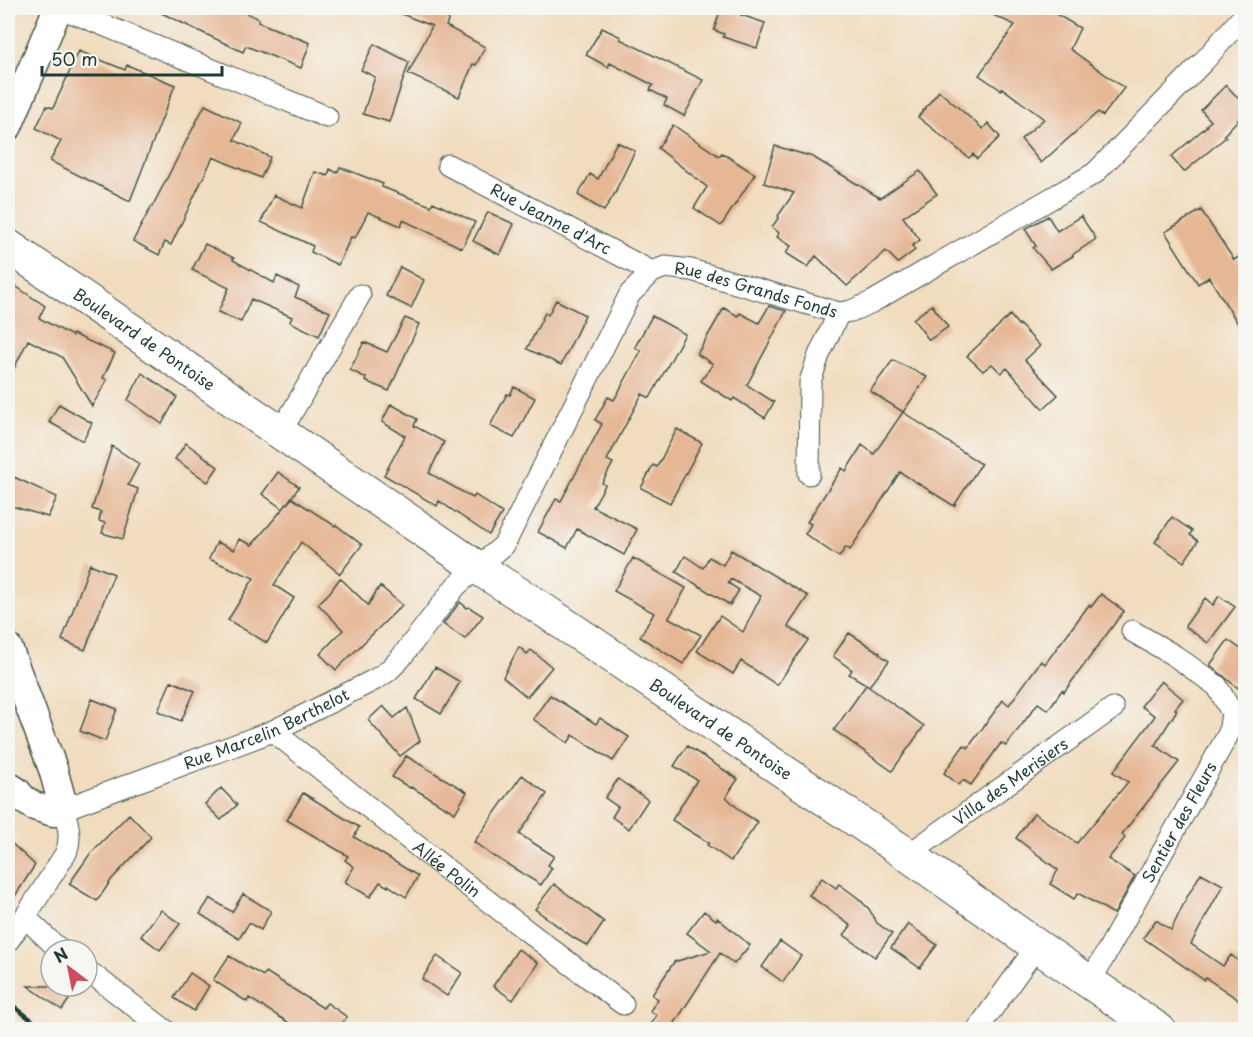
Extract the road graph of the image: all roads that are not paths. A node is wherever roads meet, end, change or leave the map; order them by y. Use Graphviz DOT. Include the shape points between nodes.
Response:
graph roads {
  1 [pos="58,8"];
  2 [pos="1245,13"];
  3 [pos="327,117"];
  4 [pos="8,126"];
  5 [pos="448,165"];
  6 [pos="8,246"];
  7 [pos="652,272"];
  8 [pos="360,295"];
  9 [pos="839,313"];
  10 [pos="280,433"];
  11 [pos="809,474"];
  12 [pos="478,568"];
  13 [pos="1132,631"];
  14 [pos="8,648"];
  15 [pos="1113,708"];
  16 [pos="273,731"];
  17 [pos="53,769"];
  18 [pos="12,788"];
  19 [pos="64,809"];
  20 [pos="908,855"];
  21 [pos="25,917"];
  22 [pos="47,938"];
  23 [pos="8,941"];
  24 [pos="1037,946"];
  25 [pos="99,979"];
  26 [pos="1090,982"];
  27 [pos="623,1004"];
  28 [pos="165,1029"];
  29 [pos="977,1029"];
  30 [pos="1159,1029"];
  1 -- 3 [label="street"];
  1 -- 4 [label="street"];
  2 -- 9 [label="street, Rue des Grands Fonds" via="1095,173 873,302"];
  5 -- 7 [label="street, Rue Jeanne d'Arc"];
  6 -- 10 [label="main road, Boulevard de Pontoise"];
  7 -- 9 [label="street, Rue des Grands Fonds" via="665,267 691,270"];
  7 -- 12 [label="street, Rue des Grands Fonds" via="630,294 504,545"];
  8 -- 10 [label="street"];
  9 -- 11 [label="street" via="810,382"];
  10 -- 12 [label="main road, Boulevard de Pontoise"];
  12 -- 16 [label="street, Rue Marcelin Berthelot" via="456,586 388,671"];
  12 -- 20 [label="main road, Boulevard de Pontoise"];
  13 -- 26 [label="street, Sentier des Fleurs" via="1217,686 1232,713 1229,733"];
  14 -- 17 [label="street"];
  15 -- 20 [label="street, Villa des Merisiers"];
  16 -- 19 [label="street, Rue Marcelin Berthelot"];
  16 -- 27 [label="street, Allée Polin"];
  17 -- 18 [label="street, Rue Marcelin Berthelot" via="32,786"];
  17 -- 19 [label="street"];
  18 -- 19 [label="street, Rue Marcelin Berthelot" via="34,806 53,812"];
  19 -- 21 [label="street" via="70,833 66,853"];
  20 -- 24 [label="main road, Boulevard de Pontoise"];
  21 -- 22 [label="street"];
  21 -- 23 [label="street"];
  24 -- 26 [label="main road, Boulevard de Pontoise"];
  24 -- 29 [label="street"];
  25 -- 28 [label="street"];
  26 -- 30 [label="main road, Boulevard de Pontoise"];
}
